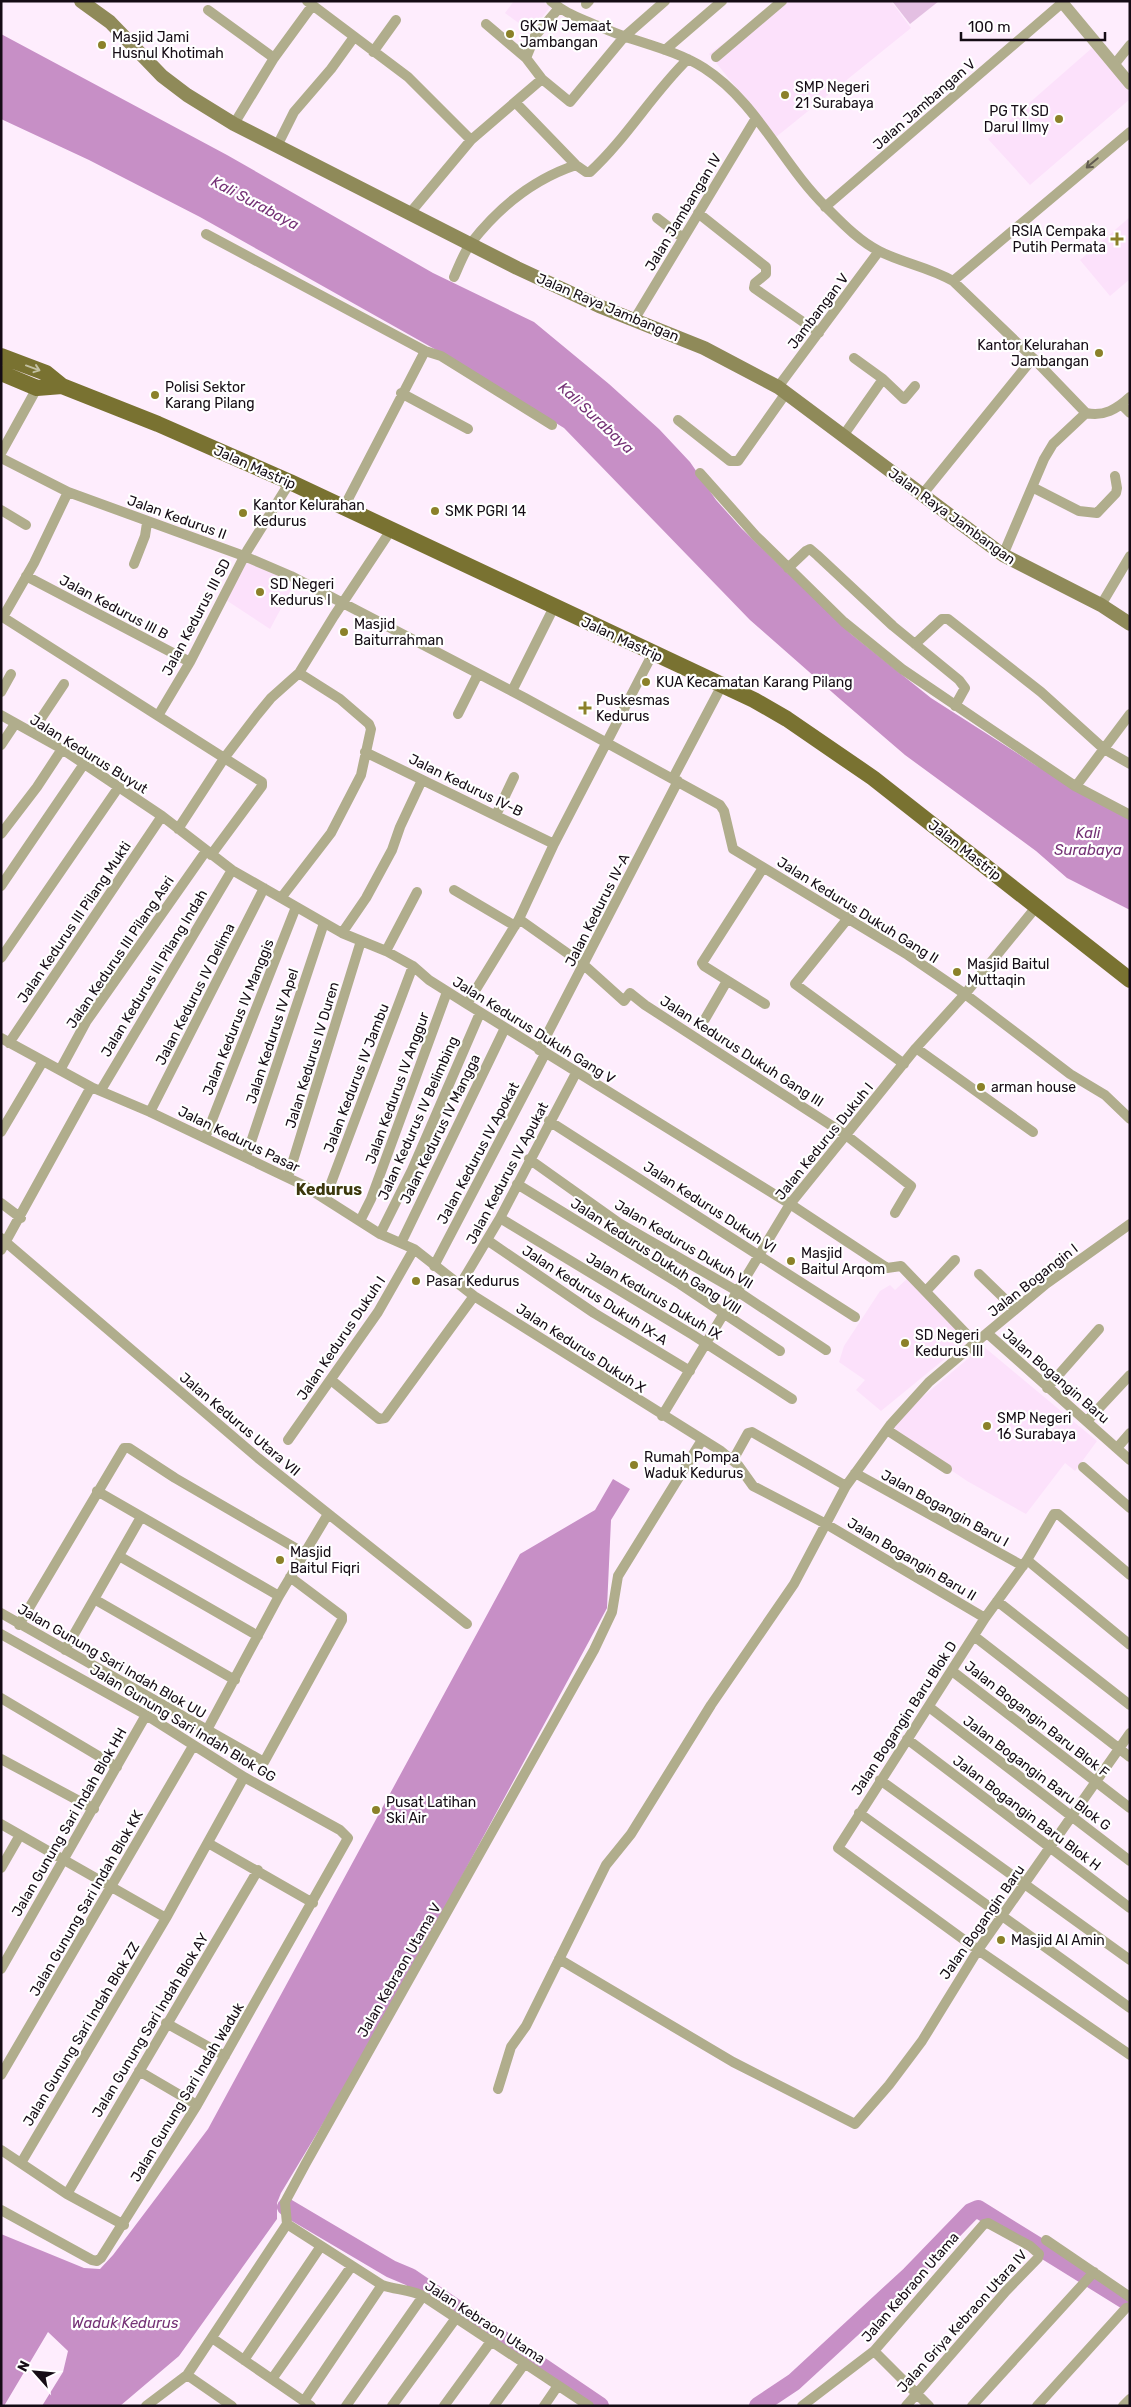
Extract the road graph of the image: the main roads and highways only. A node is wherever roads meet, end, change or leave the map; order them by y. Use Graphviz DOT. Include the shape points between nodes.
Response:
graph roads {
  1 [pos="81,1"];
  2 [pos="1,356"];
  3 [pos="1,373"];
  4 [pos="62,386"];
  5 [pos="1130,624"];
  6 [pos="1130,980"];
  1 -- 5 [label="main road, Jalan Raya Jambangan" via="110,22 162,76 234,124 470,244 591,302 704,348 782,390 1003,555"];
  2 -- 4 [label="main road, Jalan Mastrip, one-way" via="46,373"];
  3 -- 4 [label="main road, Jalan Mastrip" via="38,388"];
  4 -- 6 [label="main road, Jalan Mastrip" via="290,482 788,719 846,758"];
}
